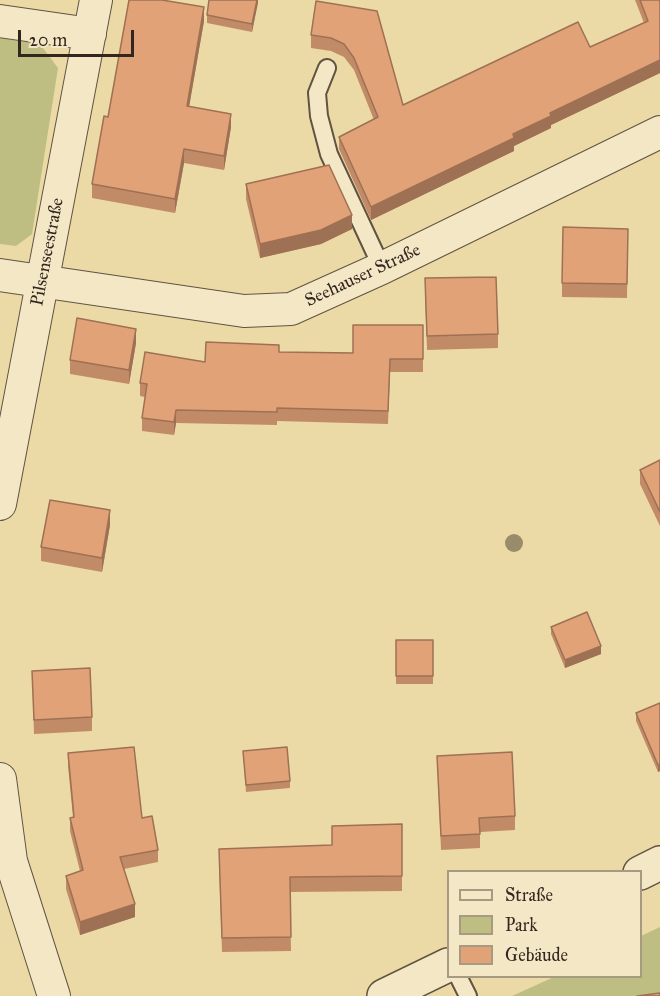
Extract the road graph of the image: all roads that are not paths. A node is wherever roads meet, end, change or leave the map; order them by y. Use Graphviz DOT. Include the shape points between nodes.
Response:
graph roads {
  1 [pos="96,0"];
  2 [pos="0,21"];
  3 [pos="90,34"];
  4 [pos="327,68"];
  5 [pos="660,132"];
  6 [pos="382,268"];
  7 [pos="0,275"];
  8 [pos="42,281"];
  9 [pos="0,504"];
  10 [pos="0,779"];
  11 [pos="6,863"];
  12 [pos="660,863"];
  13 [pos="642,872"];
  14 [pos="447,965"];
  15 [pos="459,978"];
  16 [pos="54,996"];
  17 [pos="384,996"];
  18 [pos="468,996"];
  1 -- 3 [label="street, Pilsenseestraße"];
  2 -- 3 [label="street"];
  3 -- 8 [label="street, Pilsenseestraße"];
  4 -- 6 [label="lane" via="317,93 321,126 329,154"];
  5 -- 6 [label="street, Seehauser Straße"];
  6 -- 8 [label="street, Seehauser Straße" via="291,309 244,311"];
  7 -- 8 [label="street, Seehauser Straße"];
  8 -- 9 [label="street, Pilsenseestraße"];
  10 -- 11 [label="street"];
  11 -- 16 [label="street"];
  12 -- 13 [label="street"];
  14 -- 17 [label="street"];
  15 -- 18 [label="lane"];
}
